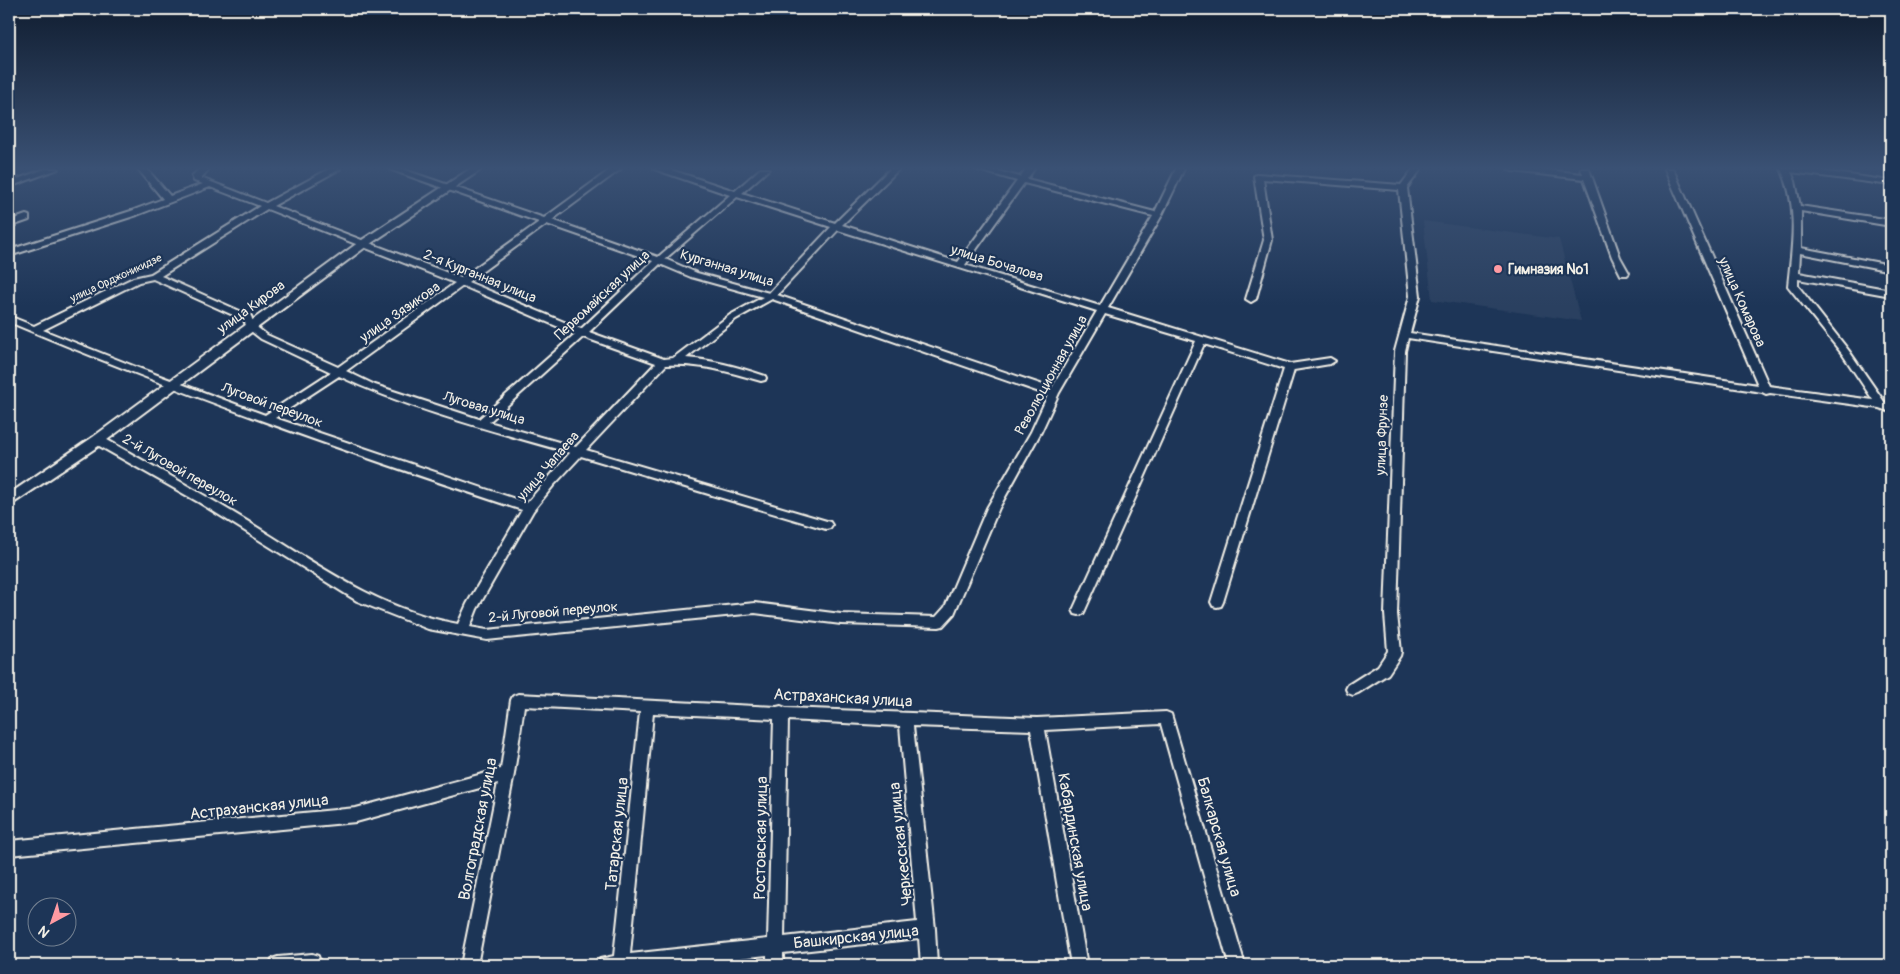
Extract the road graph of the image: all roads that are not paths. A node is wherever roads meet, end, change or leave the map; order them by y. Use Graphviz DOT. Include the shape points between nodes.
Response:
graph roads {
  1 [pos="122,214"];
  2 [pos="253,214"];
  3 [pos="291,214"];
  4 [pos="409,214"];
  5 [pos="524,214"];
  6 [pos="556,214"];
  7 [pos="713,214"];
  8 [pos="798,214"];
  9 [pos="849,214"];
  10 [pos="997,214"];
  11 [pos="1264,214"];
  12 [pos="1405,214"];
  13 [pos="1601,214"];
  14 [pos="1689,214"];
  15 [pos="1796,214"];
  16 [pos="1836,214"];
  17 [pos="1158,215"];
  18 [pos="26,218"];
  19 [pos="546,222"];
  20 [pos="1891,223"];
  21 [pos="9,224"];
  22 [pos="836,227"];
  23 [pos="363,244"];
  24 [pos="1797,250"];
  25 [pos="9,253"];
  26 [pos="659,260"];
  27 [pos="960,266"];
  28 [pos="1891,268"];
  29 [pos="1624,273"];
  30 [pos="1794,275"];
  31 [pos="154,276"];
  32 [pos="464,283"];
  33 [pos="1891,293"];
  34 [pos="770,296"];
  35 [pos="1251,299"];
  36 [pos="1103,310"];
  37 [pos="9,319"];
  38 [pos="250,326"];
  39 [pos="34,330"];
  40 [pos="582,333"];
  41 [pos="1406,335"];
  42 [pos="1201,340"];
  43 [pos="676,361"];
  44 [pos="1330,361"];
  45 [pos="663,362"];
  46 [pos="1290,367"];
  47 [pos="338,372"];
  48 [pos="761,378"];
  49 [pos="172,384"];
  50 [pos="1766,391"];
  51 [pos="1054,393"];
  52 [pos="1881,404"];
  53 [pos="1891,409"];
  54 [pos="268,418"];
  55 [pos="481,423"];
  56 [pos="98,440"];
  57 [pos="580,451"];
  58 [pos="9,501"];
  59 [pos="529,508"];
  60 [pos="826,525"];
  61 [pos="953,597"];
  62 [pos="1217,602"];
  63 [pos="1079,610"];
  64 [pos="462,630"];
  65 [pos="1354,689"];
  66 [pos="518,700"];
  67 [pos="647,706"];
  68 [pos="781,712"];
  69 [pos="1166,718"];
  70 [pos="906,720"];
  71 [pos="1037,724"];
  72 [pos="507,774"];
  73 [pos="9,848"];
  74 [pos="926,929"];
  75 [pos="776,946"];
  76 [pos="278,965"];
  77 [pos="311,965"];
  78 [pos="469,965"];
  79 [pos="616,965"];
  80 [pos="775,965"];
  81 [pos="929,965"];
  82 [pos="1079,965"];
  83 [pos="1237,965"];
  1 -- 25 [label="street"];
  2 -- 31 [label="street, улица Орджоникидзе"];
  3 -- 23 [label="street, 2-я Курганная улица"];
  4 -- 23 [label="street, улица Кирова"];
  5 -- 19 [label="street, Курганная улица"];
  6 -- 19 [label="street, улица Зязикова"];
  7 -- 26 [label="street, Первомайская улица"];
  8 -- 22 [label="street, улица Бочалова"];
  9 -- 22 [label="street"];
  10 -- 27 [label="street"];
  11 -- 35 [label="street" via="1268,240"];
  12 -- 41 [label="street, улица Фрунзе" via="1415,296"];
  13 -- 29 [label="street"];
  14 -- 50 [label="street, улица Комарова"];
  15 -- 24 [label="street"];
  16 -- 20 [label="street"];
  17 -- 36 [label="street, Революционная улица"];
  18 -- 21 [label="street"];
  19 -- 26 [label="street, Курганная улица"];
  19 -- 32 [label="street, улица Зязикова"];
  22 -- 27 [label="street, улица Бочалова"];
  22 -- 34 [label="street"];
  23 -- 32 [label="street, 2-я Курганная улица"];
  23 -- 38 [label="street, улица Кирова"];
  24 -- 28 [label="street"];
  24 -- 30 [label="street"];
  26 -- 34 [label="street, Курганная улица" via="694,275"];
  26 -- 40 [label="street, Первомайская улица"];
  27 -- 36 [label="street, улица Бочалова"];
  30 -- 33 [label="street"];
  30 -- 52 [label="street" via="1793,286"];
  31 -- 38 [label="street, Луговая улица" via="248,318"];
  31 -- 39 [label="street, улица Орджоникидзе" via="128,284"];
  32 -- 40 [label="street, 2-я Курганная улица"];
  32 -- 47 [label="street, улица Зязикова"];
  34 -- 43 [label="street" via="733,317"];
  34 -- 51 [label="street, Курганная улица"];
  36 -- 42 [label="street, улица Бочалова"];
  36 -- 51 [label="street, Революционная улица"];
  37 -- 39 [label="street, Луговой переулок"];
  38 -- 47 [label="street, Луговая улица" via="264,337"];
  38 -- 49 [label="street, улица Кирова"];
  39 -- 49 [label="street, Луговой переулок"];
  40 -- 45 [label="street, 2-я Курганная улица"];
  40 -- 55 [label="street, Первомайская улица"];
  41 -- 50 [label="street"];
  41 -- 65 [label="street, улица Фрунзе" via="1400,351 1391,614 1396,652 1383,670"];
  42 -- 46 [label="street, улица Бочалова"];
  42 -- 63 [label="street"];
  43 -- 45 [label="street, 2-я Курганная улица"];
  43 -- 48 [label="street, 2-я Курганная улица" via="733,368"];
  44 -- 46 [label="street, улица Бочалова"];
  45 -- 57 [label="street, улица Чапаева"];
  46 -- 62 [label="street"];
  47 -- 54 [label="street, улица Зязикова"];
  47 -- 55 [label="street, Луговая улица" via="371,387"];
  49 -- 54 [label="street, Луговой переулок"];
  49 -- 56 [label="street, улица Кирова"];
  50 -- 52 [label="street"];
  51 -- 61 [label="street, Революционная улица" via="993,508"];
  52 -- 53 [label="street"];
  54 -- 59 [label="street, Луговой переулок"];
  55 -- 57 [label="street, Луговая улица"];
  56 -- 58 [label="street, улица Кирова"];
  56 -- 64 [label="street, 2-й Луговой переулок" via="204,500 361,597 428,624"];
  57 -- 59 [label="street, улица Чапаева"];
  57 -- 60 [label="street, Луговая улица"];
  59 -- 64 [label="street, улица Чапаева" via="471,608"];
  61 -- 64 [label="street, 2-й Луговой переулок" via="950,610 939,622 841,619 755,608 487,635"];
  66 -- 67 [label="street, Астраханская улица"];
  66 -- 72 [label="street, Волгоградская улица"];
  67 -- 68 [label="street, Астраханская улица"];
  67 -- 79 [label="street, Татарская улица"];
  68 -- 70 [label="street, Астраханская улица"];
  68 -- 75 [label="street, Ростовская улица"];
  69 -- 71 [label="street, Астраханская улица"];
  69 -- 83 [label="street, Балкарская улица"];
  70 -- 71 [label="street, Астраханская улица"];
  70 -- 74 [label="street, Черкесская улица"];
  71 -- 82 [label="street, Кабардинская улица"];
  72 -- 73 [label="street, Астраханская улица" via="356,815"];
  72 -- 78 [label="street, Волгоградская улица"];
  74 -- 75 [label="street, Башкирская улица"];
  74 -- 81 [label="street, Черкесская улица"];
  75 -- 79 [label="street, Башкирская улица"];
  75 -- 80 [label="street, Ростовская улица"];
  76 -- 77 [label="street" via="312,962"];
}
